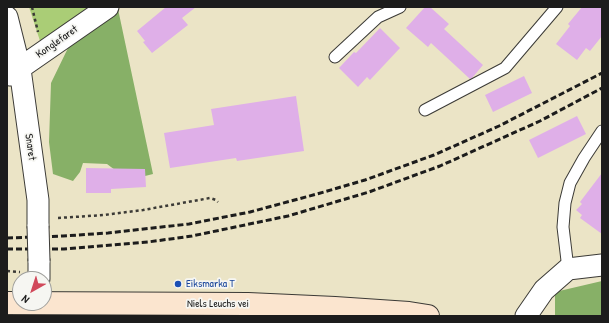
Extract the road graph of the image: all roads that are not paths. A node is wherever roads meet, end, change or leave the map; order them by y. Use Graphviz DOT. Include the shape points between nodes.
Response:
graph roads {
  1 [pos="108,7"];
  2 [pos="400,7"];
  3 [pos="557,7"];
  4 [pos="7,17"];
  5 [pos="336,57"];
  6 [pos="14,73"];
  7 [pos="424,110"];
  8 [pos="602,131"];
  9 [pos="602,265"];
  10 [pos="568,269"];
  11 [pos="34,271"];
  12 [pos="52,308"];
  13 [pos="428,316"];
  14 [pos="526,316"];
  1 -- 6 [label="street, Konglefaret"];
  2 -- 5 [label="lane" via="378,17"];
  3 -- 7 [label="lane" via="505,68"];
  4 -- 6 [label="street, Snaret"];
  6 -- 11 [label="street, Snaret, bridge" via="38,200 48,222"];
  8 -- 10 [label="lane" via="570,183 565,203 563,227"];
  9 -- 10 [label="street"];
  10 -- 14 [label="street" via="544,290"];
  12 -- 13 [label="street, Niels Leuchs vei" via="248,304"];
}
